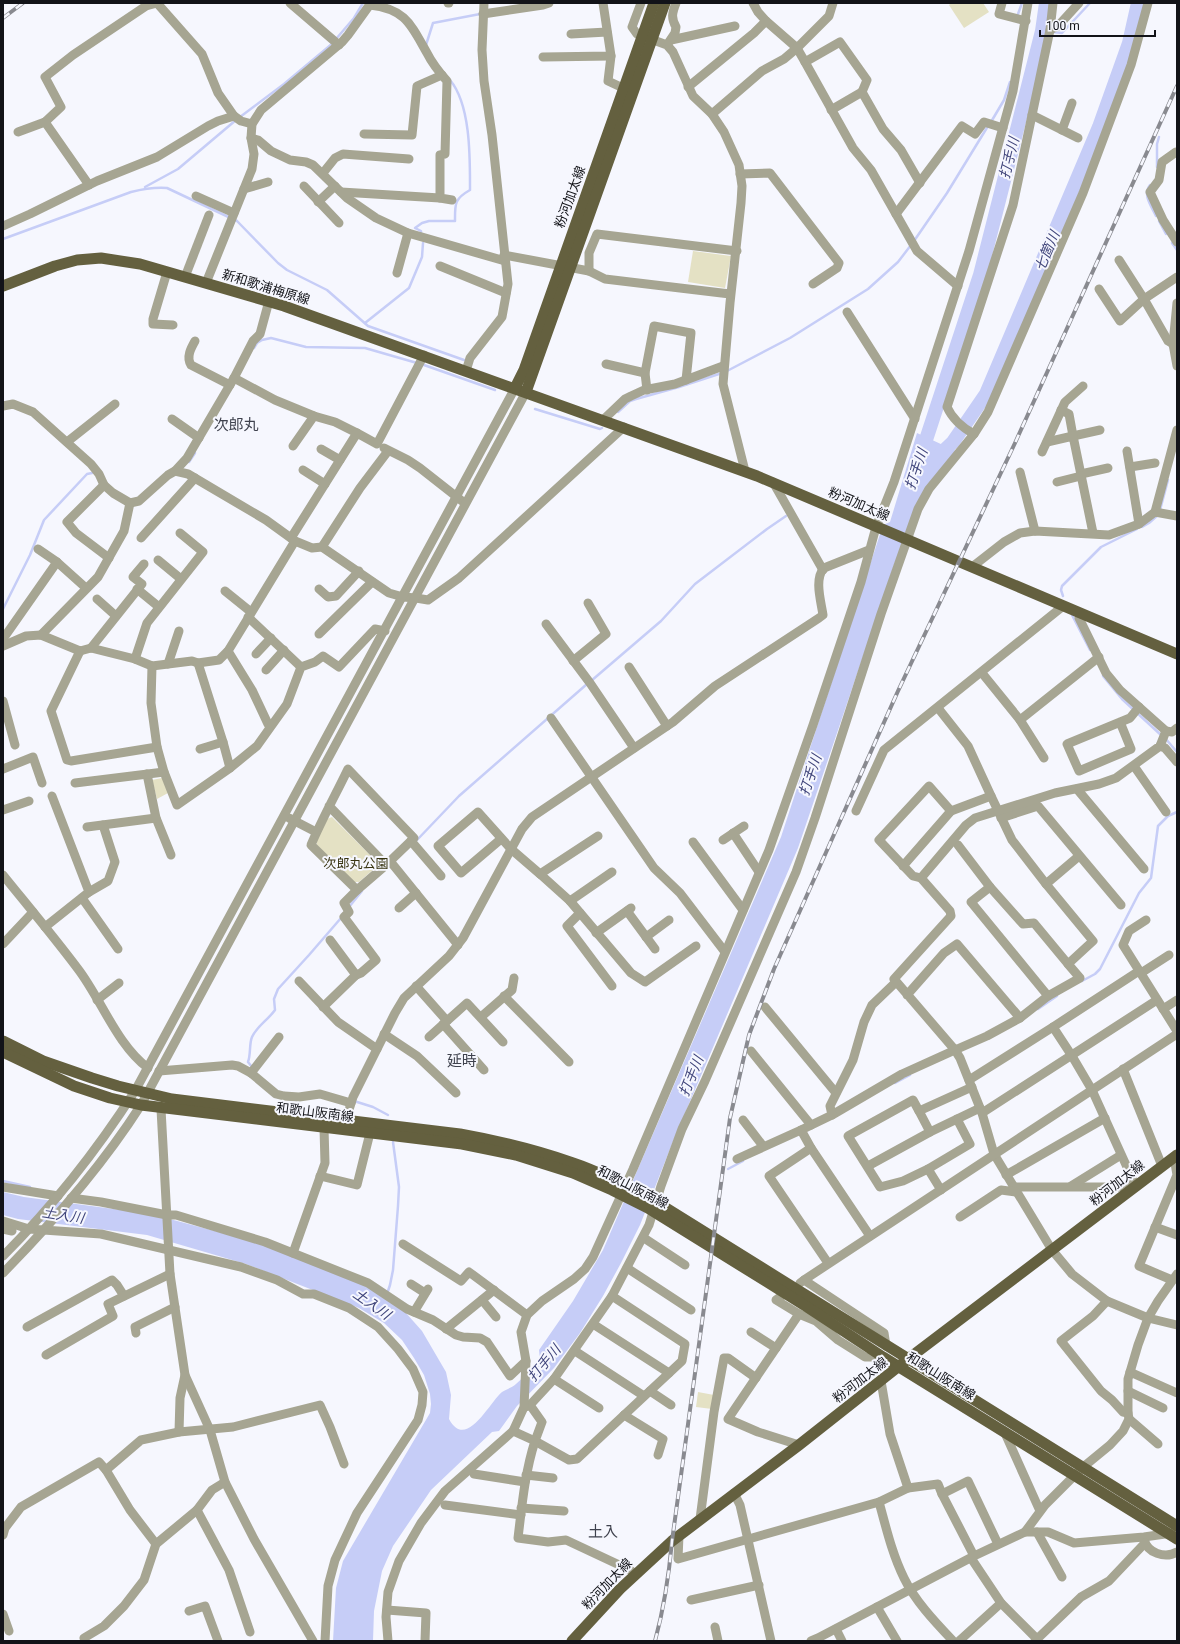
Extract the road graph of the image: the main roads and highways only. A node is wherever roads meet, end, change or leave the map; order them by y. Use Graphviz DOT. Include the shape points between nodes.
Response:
graph roads {
  1 [pos="654,3"];
  2 [pos="665,3"];
  3 [pos="647,38"];
  4 [pos="566,266"];
  5 [pos="3,286"];
  6 [pos="515,388"];
  7 [pos="526,392"];
  8 [pos="1177,654"];
  9 [pos="3,1041"];
  10 [pos="3,1052"];
  11 [pos="346,1125"];
  12 [pos="1176,1156"];
  13 [pos="614,1185"];
  14 [pos="884,1351"];
  15 [pos="908,1359"];
  16 [pos="899,1366"];
  17 [pos="1079,1472"];
  18 [pos="1175,1533"];
  19 [pos="572,1641"];
  1 -- 3 [label="main road, 粉河加太線"];
  2 -- 3 [label="main road, 粉河加太線"];
  3 -- 4 [label="main road, 粉河加太線"];
  3 -- 4 [label="main road, 粉河加太線" via="623,88"];
  4 -- 6 [label="main road, 粉河加太線"];
  4 -- 7 [label="main road, 粉河加太線"];
  5 -- 6 [label="main road, 新和歌浦梅原線" via="77,260 101,258 140,264 269,301"];
  6 -- 7 [label="main road, 粉河加太線"];
  7 -- 8 [label="main road, 粉河加太線" via="773,482"];
  9 -- 11 [label="main road, 和歌山阪南線" via="43,1061 147,1094"];
  10 -- 11 [label="main road, 和歌山阪南線" via="74,1086 141,1105 324,1128"];
  11 -- 13 [label="main road, 和歌山阪南線" via="370,1133 462,1144 516,1155"];
  11 -- 13 [label="main road, 和歌山阪南線" via="460,1134 501,1141 574,1163"];
  12 -- 15 [label="main road, 粉河加太線"];
  13 -- 14 [label="main road, 和歌山阪南線" via="653,1200 804,1305"];
  14 -- 15 [label="main road, 和歌山阪南線"];
  14 -- 16 [label="main road, 和歌山阪南線"];
  15 -- 16 [label="main road, 粉河加太線"];
  15 -- 17 [label="main road, 和歌山阪南線"];
  16 -- 17 [label="main road, 和歌山阪南線" via="1004,1431"];
  16 -- 19 [label="main road, 粉河加太線" via="679,1535 635,1574"];
  17 -- 18 [label="main road, 和歌山阪南線"];
}
